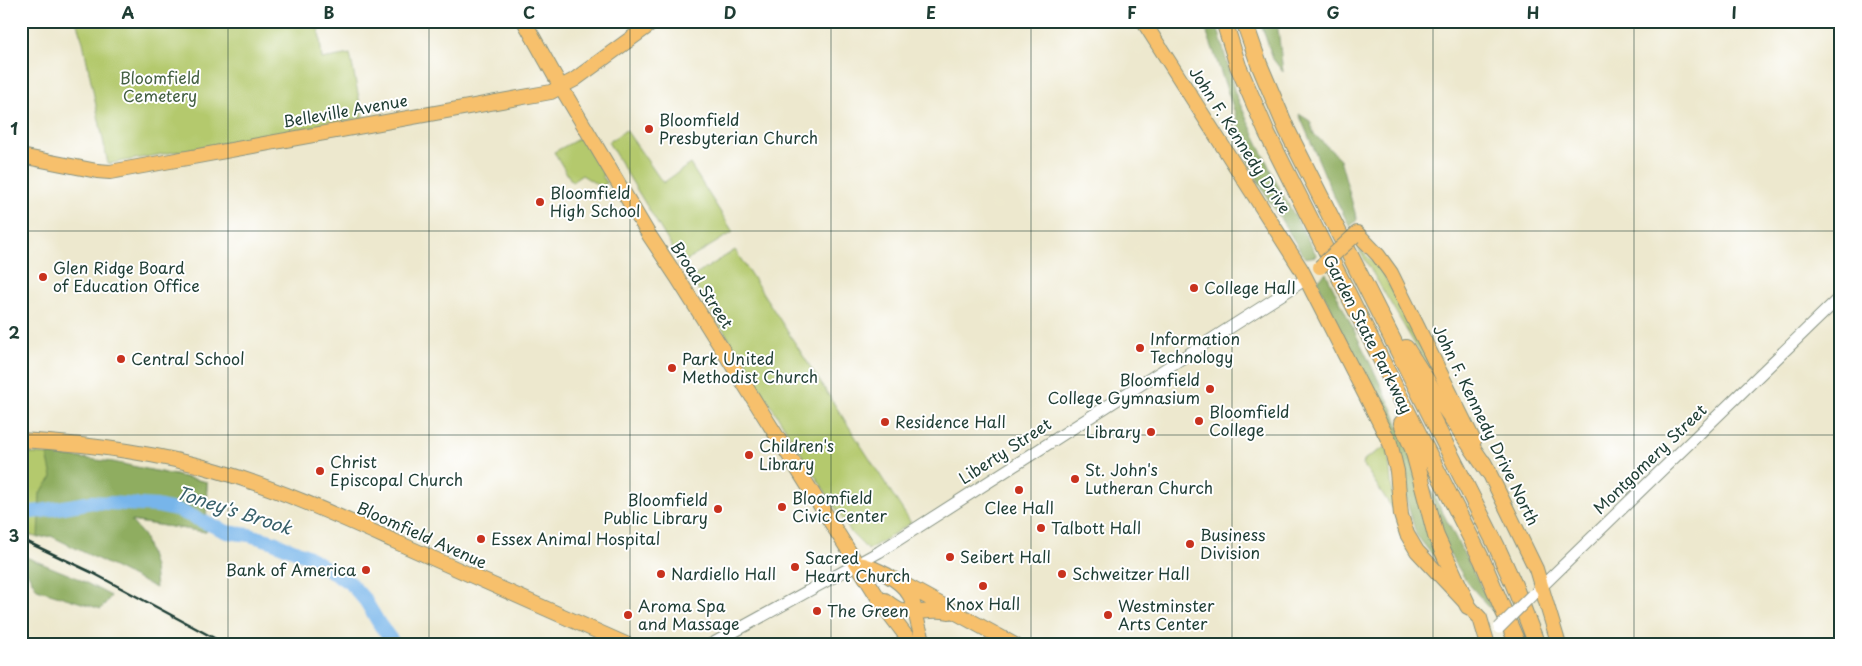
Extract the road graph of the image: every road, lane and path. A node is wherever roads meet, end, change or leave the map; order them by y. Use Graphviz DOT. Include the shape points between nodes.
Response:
graph roads {
  1 [pos="524,21"];
  2 [pos="655,21"];
  3 [pos="1143,21"];
  4 [pos="1224,21"];
  5 [pos="1244,21"];
  6 [pos="561,87"];
  7 [pos="21,156"];
  8 [pos="1351,238"];
  9 [pos="1325,249"];
  10 [pos="1306,279"];
  11 [pos="1841,296"];
  12 [pos="21,440"];
  13 [pos="1488,470"];
  14 [pos="857,564"];
  15 [pos="898,582"];
  16 [pos="875,591"];
  17 [pos="1537,591"];
  18 [pos="1468,606"];
  19 [pos="916,613"];
  20 [pos="955,614"];
  21 [pos="1485,643"];
  22 [pos="628,645"];
  23 [pos="710,645"];
  24 [pos="914,645"];
  25 [pos="926,645"];
  26 [pos="1015,645"];
  27 [pos="1518,645"];
  28 [pos="1537,645"];
  29 [pos="1559,645"];
  1 -- 6 [label="main road, Broad Street"];
  2 -- 6 [label="main road, Belleville Avenue"];
  3 -- 10 [label="main road, John F. Kennedy Drive"];
  4 -- 9 [label="highway, Garden State Parkway" via="1255,107"];
  5 -- 8 [label="highway, Garden State Parkway" via="1275,105"];
  6 -- 7 [label="main road, Belleville Avenue" via="551,92 110,172"];
  6 -- 14 [label="main road, Broad Street" via="655,245"];
  8 -- 10 [label="main road, Liberty Street, bridge"];
  8 -- 13 [label="highway" via="1434,392"];
  8 -- 13 [label="main road, John F. Kennedy Drive North" via="1378,255 1392,273"];
  8 -- 28 [label="highway, Garden State Parkway" via="1518,593"];
  9 -- 18 [label="highway" via="1413,449 1436,536"];
  9 -- 27 [label="highway, Garden State Parkway" via="1482,560"];
  10 -- 14 [label="street, Liberty Street"];
  10 -- 18 [label="main road, John F. Kennedy Drive" via="1388,437 1396,464 1402,522 1407,534 1417,551"];
  11 -- 17 [label="street, Montgomery Street"];
  12 -- 22 [label="main road, Bloomfield Avenue" via="142,454 199,466 273,489"];
  13 -- 17 [label="main road, John F. Kennedy Drive North" via="1532,560"];
  14 -- 15 [label="main road" via="874,568"];
  14 -- 16 [label="main road, Broad Street"];
  14 -- 23 [label="street, Liberty Street"];
  15 -- 19 [label="main road" via="910,594"];
  15 -- 20 [label="main road"];
  16 -- 19 [label="main road" via="896,609"];
  16 -- 24 [label="main road, Broad Street"];
  17 -- 21 [label="street, Montgomery Street, bridge"];
  17 -- 29 [label="main road, John F. Kennedy Drive North"];
  18 -- 21 [label="main road, John F. Kennedy Drive" via="1480,618"];
  19 -- 20 [label="main road" via="938,610"];
  19 -- 25 [label="main road"];
  20 -- 26 [label="main road"];
}
